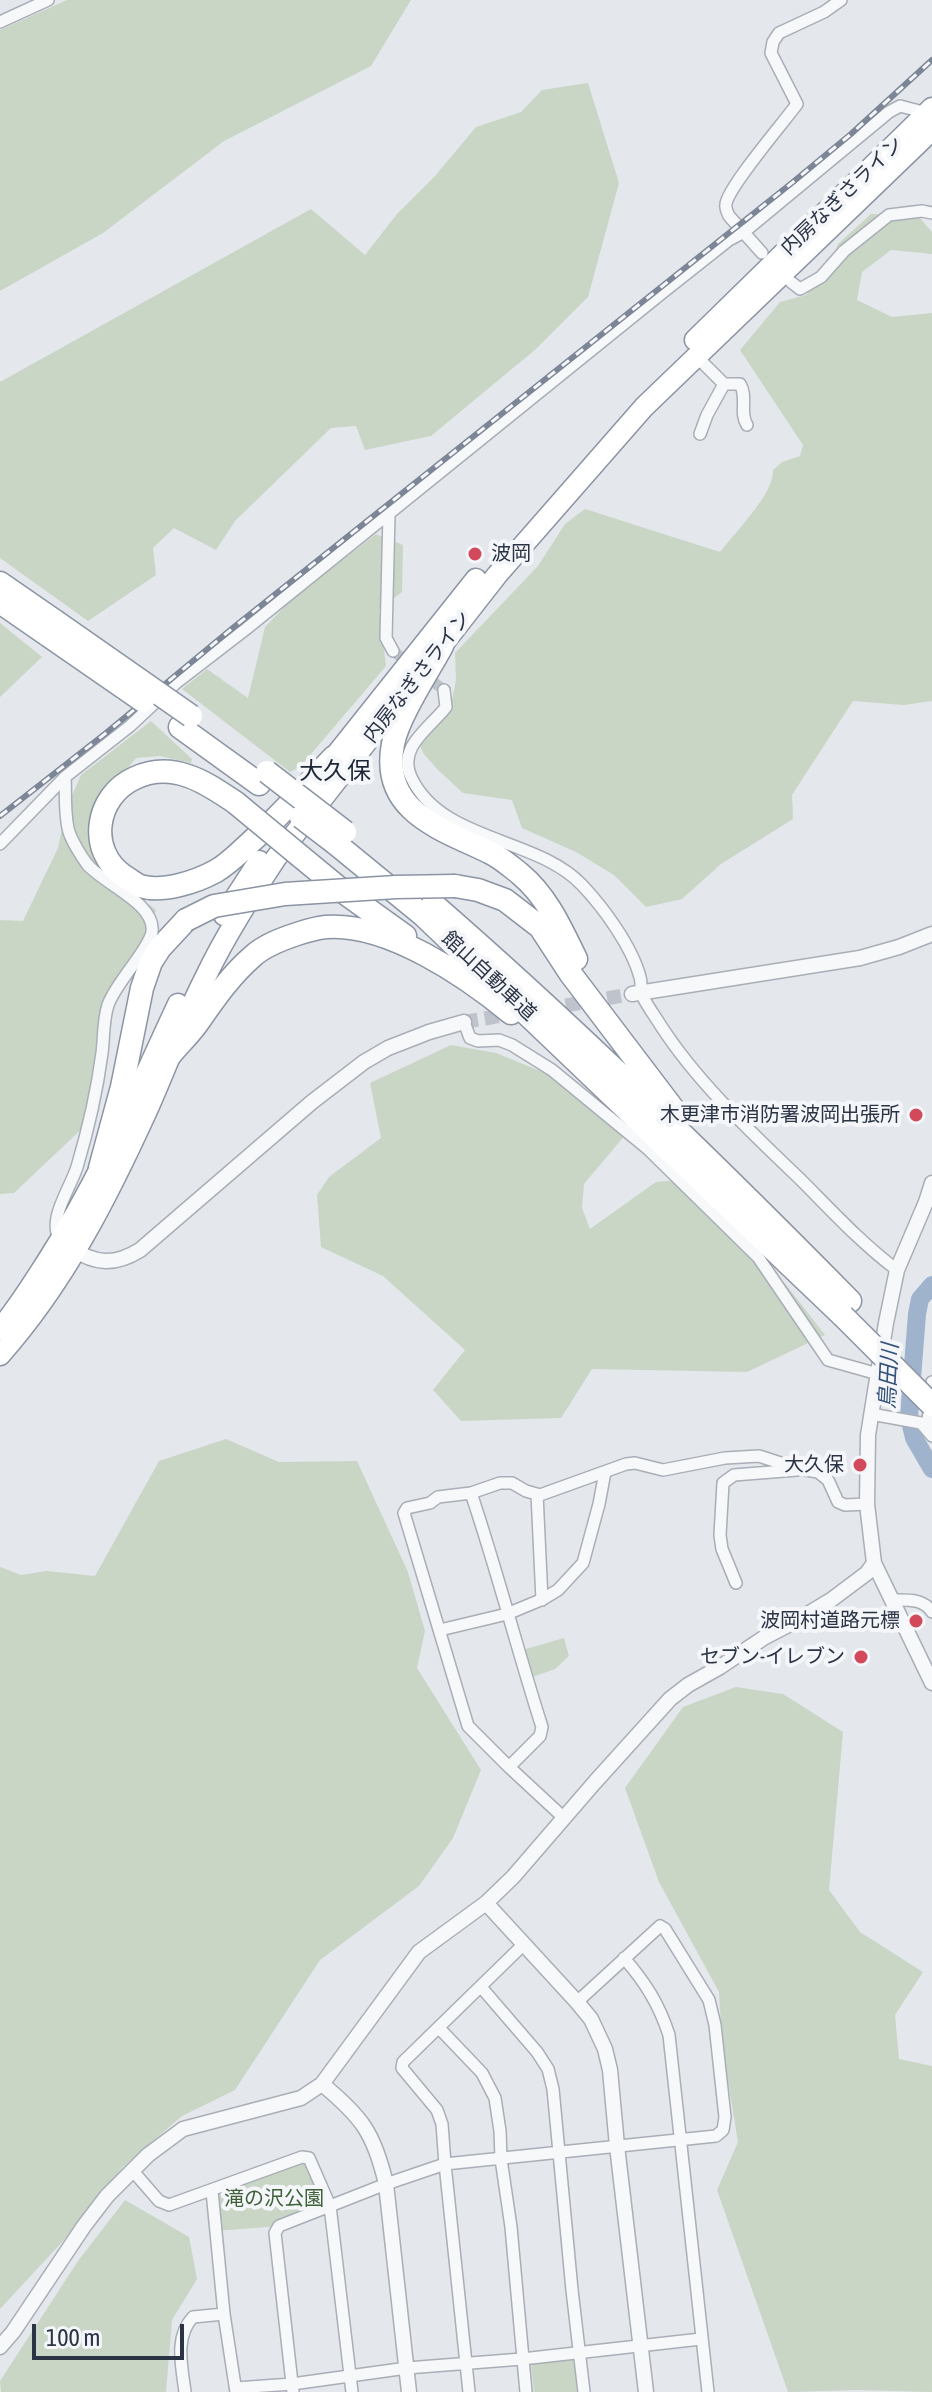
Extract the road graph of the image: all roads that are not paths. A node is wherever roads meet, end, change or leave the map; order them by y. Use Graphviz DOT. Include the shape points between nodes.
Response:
graph roads {
  1 [pos="48,0"];
  2 [pos="841,0"];
  3 [pos="32,3"];
  4 [pos="0,22"];
  5 [pos="930,117"];
  6 [pos="932,213"];
  7 [pos="744,232"];
  8 [pos="762,253"];
  9 [pos="791,282"];
  10 [pos="697,357"];
  11 [pos="724,384"];
  12 [pos="747,425"];
  13 [pos="700,434"];
  14 [pos="389,514"];
  15 [pos="0,583"];
  16 [pos="0,602"];
  17 [pos="52,628"];
  18 [pos="442,646"];
  19 [pos="393,651"];
  20 [pos="444,690"];
  21 [pos="334,757"];
  22 [pos="65,777"];
  23 [pos="340,838"];
  24 [pos="0,844"];
  25 [pos="932,934"];
  26 [pos="916,942"];
  27 [pos="932,945"];
  28 [pos="464,980"];
  29 [pos="636,993"];
  30 [pos="464,1022"];
  31 [pos="625,1046"];
  32 [pos="171,1054"];
  33 [pos="650,1129"];
  34 [pos="100,1168"];
  35 [pos="932,1183"];
  36 [pos="68,1246"];
  37 [pos="897,1270"];
  38 [pos="833,1285"];
  39 [pos="846,1309"];
  40 [pos="0,1329"];
  41 [pos="0,1355"];
  42 [pos="878,1374"];
  43 [pos="932,1383"];
  44 [pos="932,1405"];
  45 [pos="871,1414"];
  46 [pos="929,1433"];
  47 [pos="799,1469"];
  48 [pos="605,1472"];
  49 [pos="471,1493"];
  50 [pos="537,1494"];
  51 [pos="867,1504"];
  52 [pos="874,1563"];
  53 [pos="736,1583"];
  54 [pos="542,1600"];
  55 [pos="891,1600"];
  56 [pos="932,1612"];
  57 [pos="507,1614"];
  58 [pos="440,1630"];
  59 [pos="927,1664"];
  60 [pos="932,1683"];
  61 [pos="509,1767"];
  62 [pos="564,1818"];
  63 [pos="486,1903"];
  64 [pos="524,1944"];
  65 [pos="624,1958"];
  66 [pos="481,1987"];
  67 [pos="577,2002"];
  68 [pos="439,2028"];
  69 [pos="322,2084"];
  70 [pos="681,2138"];
  71 [pos="617,2146"];
  72 [pos="558,2153"];
  73 [pos="501,2159"];
  74 [pos="445,2164"];
  75 [pos="132,2170"];
  76 [pos="386,2184"];
  77 [pos="212,2191"];
  78 [pos="330,2206"];
  79 [pos="224,2314"];
  80 [pos="701,2339"];
  81 [pos="642,2345"];
  82 [pos="0,2347"];
  83 [pos="580,2352"];
  84 [pos="522,2359"];
  85 [pos="466,2363"];
  86 [pos="407,2368"];
  87 [pos="350,2376"];
  88 [pos="292,2388"];
  89 [pos="236,2390"];
  90 [pos="185,2392"];
  91 [pos="352,2392"];
  92 [pos="409,2392"];
  93 [pos="469,2392"];
  94 [pos="526,2392"];
  95 [pos="584,2392"];
  96 [pos="646,2392"];
  97 [pos="708,2392"];
  1 -- 3 [label="street"];
  2 -- 7 [label="street" via="779,33 773,42 771,53 797,104 726,203 729,216"];
  3 -- 4 [label="street"];
  5 -- 7 [label="street" via="900,106 889,112"];
  5 -- 10 [label="highway, 内房なぎさライン"];
  5 -- 21 [label="highway, 内房なぎさライン" via="636,398 491,560"];
  6 -- 9 [label="street" via="889,215 821,277 800,289"];
  7 -- 8 [label="street"];
  7 -- 14 [label="street"];
  10 -- 11 [label="street"];
  10 -- 18 [label="highway, 内房なぎさライン" via="644,407 554,508"];
  11 -- 12 [label="street" via="740,384 744,391"];
  11 -- 13 [label="street"];
  14 -- 19 [label="street" via="386,638"];
  14 -- 22 [label="street"];
  15 -- 17 [label="highway, 館山自動車道"];
  16 -- 17 [label="highway, 館山自動車道"];
  17 -- 23 [label="highway, 館山自動車道, bridge"];
  18 -- 31 [label="highway" via="393,745 399,793 431,825 493,853 542,897"];
  18 -- 32 [label="highway, 内房なぎさライン" via="276,858 224,940"];
  20 -- 29 [label="street" via="446,707 409,752 409,774 422,797 445,816 564,869 582,884 623,940 640,978"];
  21 -- 28 [label="highway, bridge" via="274,821 235,858 193,881 140,886 109,862 101,844 103,810 123,784 149,773 187,776 236,803 300,856 345,893"];
  21 -- 34 [label="highway, 内房なぎさライン" via="239,888"];
  22 -- 24 [label="street"];
  22 -- 36 [label="street" via="69,832 87,864 143,908 152,931 107,1008 92,1108 74,1175 55,1219 55,1232"];
  23 -- 33 [label="highway, 館山自動車道"];
  23 -- 38 [label="highway, 館山自動車道" via="430,902 528,987"];
  25 -- 26 [label="street"];
  26 -- 27 [label="street"];
  26 -- 29 [label="street" via="860,958"];
  28 -- 32 [label="highway" via="385,935 326,927 300,933 255,953"];
  28 -- 33 [label="highway"];
  29 -- 37 [label="street" via="689,1065"];
  30 -- 36 [label="street" via="388,1048 364,1062 124,1260 110,1262"];
  30 -- 42 [label="street" via="470,1038 512,1045 552,1070 648,1149 758,1257 828,1360"];
  31 -- 34 [label="highway, bridge" via="540,927 505,900 478,890 396,887 285,894 214,906 186,920 151,962"];
  31 -- 38 [label="highway" via="716,1159"];
  32 -- 36 [label="highway, 内房なぎさライン" via="116,1174"];
  33 -- 39 [label="highway, 館山自動車道" via="698,1179"];
  34 -- 36 [label="highway, 内房なぎさライン"];
  35 -- 37 [label="street"];
  36 -- 40 [label="highway, 内房なぎさライン"];
  36 -- 41 [label="highway, 内房なぎさライン" via="21,1332"];
  37 -- 42 [label="street"];
  38 -- 39 [label="highway, 館山自動車道"];
  39 -- 43 [label="highway, 館山自動車道"];
  39 -- 44 [label="highway, 館山自動車道, bridge"];
  42 -- 45 [label="street"];
  43 -- 46 [label="street"];
  45 -- 46 [label="street" via="921,1423"];
  45 -- 51 [label="street"];
  47 -- 48 [label="street" via="759,1456 663,1470 635,1463"];
  47 -- 51 [label="street" via="828,1480 838,1502"];
  47 -- 53 [label="street" via="734,1475 723,1483 720,1535"];
  48 -- 50 [label="street"];
  48 -- 54 [label="street" via="583,1563"];
  49 -- 50 [label="street" via="512,1483"];
  49 -- 57 [label="street"];
  49 -- 58 [label="street" via="447,1495 404,1513"];
  50 -- 54 [label="street"];
  51 -- 52 [label="street"];
  52 -- 55 [label="street"];
  52 -- 62 [label="street" via="831,1600 670,1699"];
  54 -- 57 [label="street"];
  55 -- 56 [label="street" via="925,1603"];
  55 -- 59 [label="street"];
  57 -- 58 [label="street"];
  57 -- 61 [label="street" via="542,1727 540,1736"];
  58 -- 61 [label="street" via="468,1726"];
  59 -- 60 [label="street"];
  61 -- 62 [label="street"];
  62 -- 63 [label="street"];
  63 -- 64 [label="street"];
  63 -- 69 [label="street" via="419,1952"];
  64 -- 66 [label="street"];
  64 -- 67 [label="street"];
  65 -- 67 [label="street"];
  65 -- 70 [label="street" via="644,1980 669,2035"];
  65 -- 70 [label="street" via="660,1926 709,2000 723,2130 716,2136"];
  66 -- 68 [label="street"];
  66 -- 72 [label="street" via="548,2069"];
  67 -- 71 [label="street" via="605,2049"];
  68 -- 73 [label="street" via="482,2073 495,2098"];
  68 -- 74 [label="street" via="402,2068 437,2110"];
  69 -- 75 [label="street" via="301,2098 183,2129"];
  69 -- 76 [label="street" via="365,2126"];
  70 -- 71 [label="street"];
  70 -- 80 [label="street"];
  71 -- 72 [label="street"];
  71 -- 81 [label="street"];
  72 -- 73 [label="street"];
  72 -- 83 [label="street"];
  73 -- 74 [label="street"];
  73 -- 84 [label="street"];
  74 -- 76 [label="street"];
  74 -- 85 [label="street"];
  75 -- 77 [label="street" via="169,2205"];
  75 -- 82 [label="street" via="84,2226"];
  76 -- 78 [label="street"];
  76 -- 86 [label="street"];
  77 -- 78 [label="street" via="302,2157 309,2158"];
  77 -- 79 [label="street"];
  78 -- 87 [label="street"];
  78 -- 88 [label="street" via="279,2226 275,2233"];
  79 -- 89 [label="street"];
  79 -- 90 [label="street" via="188,2321 180,2346"];
  80 -- 81 [label="street"];
  80 -- 97 [label="street"];
  81 -- 83 [label="street"];
  81 -- 96 [label="street"];
  83 -- 84 [label="street"];
  83 -- 95 [label="street"];
  84 -- 85 [label="street"];
  84 -- 94 [label="street"];
  85 -- 86 [label="street"];
  85 -- 93 [label="street"];
  86 -- 87 [label="street"];
  86 -- 92 [label="street"];
  87 -- 88 [label="street"];
  87 -- 91 [label="street"];
  88 -- 89 [label="street"];
}
